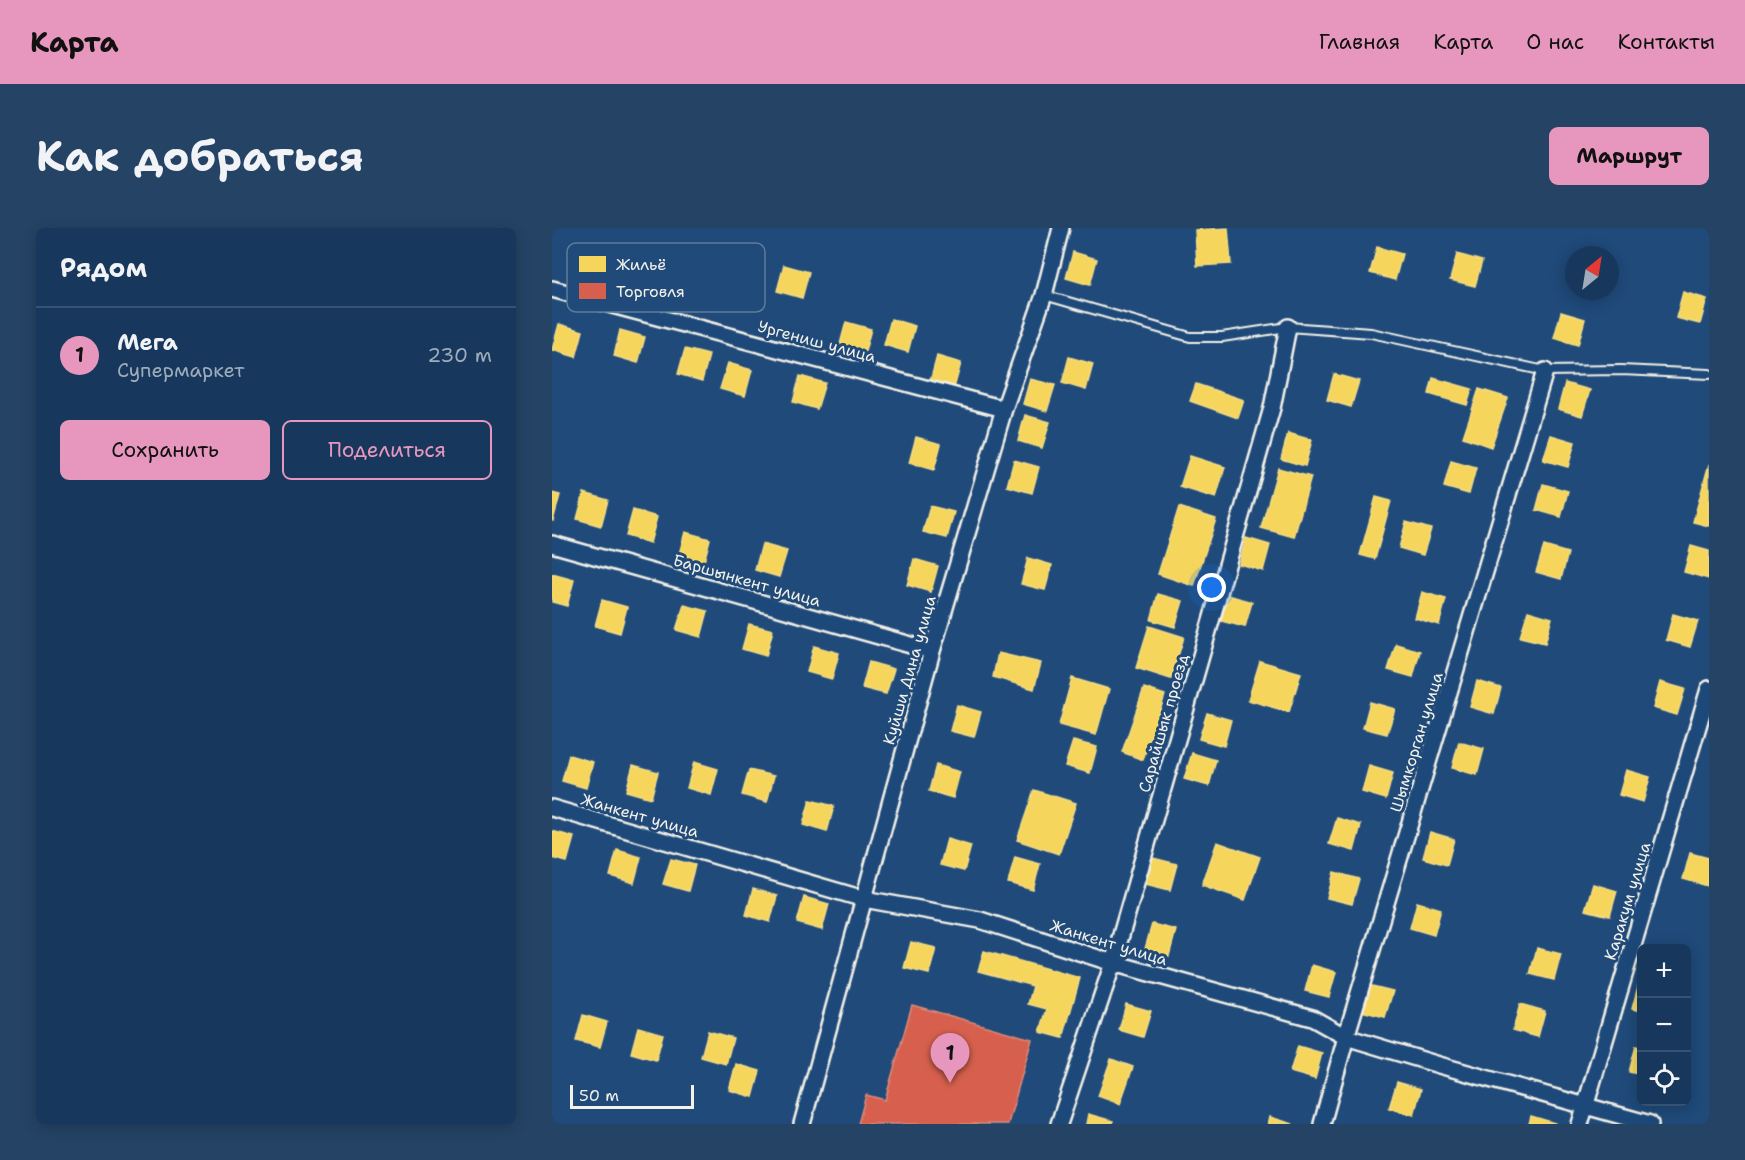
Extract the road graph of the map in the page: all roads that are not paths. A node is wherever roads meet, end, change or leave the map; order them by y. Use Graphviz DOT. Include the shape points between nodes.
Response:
graph roads {
  1 [pos="1061,228"];
  2 [pos="552,289"];
  3 [pos="567,293"];
  4 [pos="1044,295"];
  5 [pos="639,312"];
  6 [pos="1288,327"];
  7 [pos="1545,371"];
  8 [pos="1709,374"];
  9 [pos="1004,409"];
  10 [pos="552,544"];
  11 [pos="933,651"];
  12 [pos="1709,689"];
  13 [pos="552,808"];
  14 [pos="864,899"];
  15 [pos="1113,963"];
  16 [pos="1346,1037"];
  17 [pos="1585,1105"];
  18 [pos="802,1124"];
  19 [pos="1059,1124"];
  20 [pos="1322,1124"];
  21 [pos="1580,1124"];
  22 [pos="1650,1124"];
  1 -- 4 [label="street, Куйши Дина улица"];
  2 -- 3 [label="street, Ургениш улица"];
  4 -- 6 [label="lane" via="1190,337 1222,337"];
  4 -- 9 [label="street, Куйши Дина улица"];
  5 -- 9 [label="street, Ургениш улица"];
  6 -- 7 [label="lane" via="1371,333"];
  6 -- 15 [label="street, Сарайшык проезд" via="1272,408"];
  7 -- 8 [label="lane"];
  7 -- 16 [label="street, Шымкорган улица"];
  9 -- 11 [label="street, Куйши Дина улица"];
  10 -- 11 [label="street, Баршынкент улица"];
  11 -- 14 [label="street, Куйши Дина улица"];
  12 -- 17 [label="street, Каракум улица"];
  13 -- 14 [label="street, Жанкент улица"];
  14 -- 15 [label="street, Жанкент улица" via="980,920"];
  14 -- 18 [label="street, Куйши Дина улица"];
  15 -- 16 [label="street, Жанкент улица" via="1312,1018"];
  15 -- 19 [label="street, Сарайшык проезд"];
  16 -- 17 [label="street, Жанкент улица"];
  16 -- 20 [label="street, Шымкорган улица"];
  17 -- 21 [label="street, Каракум улица"];
  17 -- 22 [label="street, Жанкент улица"];
}
